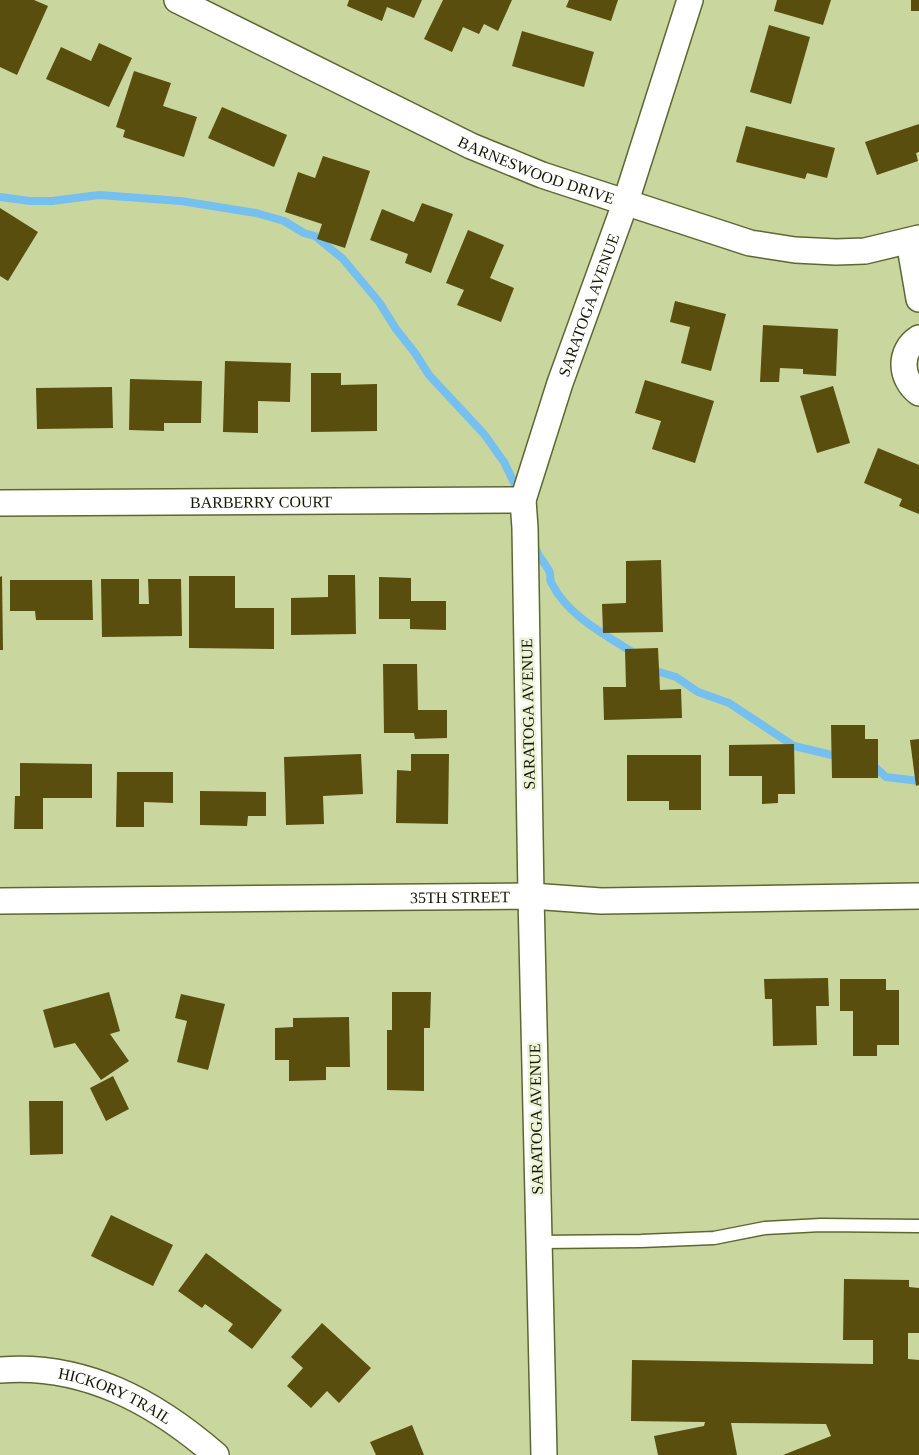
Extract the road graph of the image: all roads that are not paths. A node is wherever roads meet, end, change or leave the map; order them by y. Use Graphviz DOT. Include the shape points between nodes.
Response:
graph roads {
  1 [pos="177,0"];
  2 [pos="690,0"];
  3 [pos="626,201"];
  4 [pos="914,240"];
  5 [pos="919,299"];
  6 [pos="919,338"];
  7 [pos="919,393"];
  8 [pos="523,500"];
  9 [pos="0,503"];
  10 [pos="531,896"];
  11 [pos="919,896"];
  12 [pos="0,901"];
  13 [pos="919,1226"];
  14 [pos="539,1242"];
  15 [pos="0,1370"];
  16 [pos="216,1455"];
  17 [pos="544,1455"];
  1 -- 3 [label="street, BARNESWOOD DRIVE" via="471,146 542,175"];
  2 -- 3 [label="street, SARATOGA AVENUE"];
  3 -- 4 [label="street, BARNESWOOD DRIVE" via="750,243 795,250 865,251"];
  3 -- 8 [label="street, SARATOGA AVENUE" via="560,383"];
  4 -- 5 [label="street"];
  6 -- 7 [label="street" via="904,356 903,371 910,387"];
  8 -- 9 [label="street, BARBERRY COURT"];
  8 -- 10 [label="street, SARATOGA AVENUE"];
  10 -- 11 [label="street, 35TH STREET" via="601,900"];
  10 -- 12 [label="street, 35TH STREET"];
  10 -- 14 [label="street, SARATOGA AVENUE"];
  13 -- 14 [label="lane" via="821,1225 764,1228 714,1238"];
  14 -- 17 [label="street, SARATOGA AVENUE"];
  15 -- 16 [label="street, HICKORY TRAIL" via="66,1374 114,1388 172,1420"];
}
